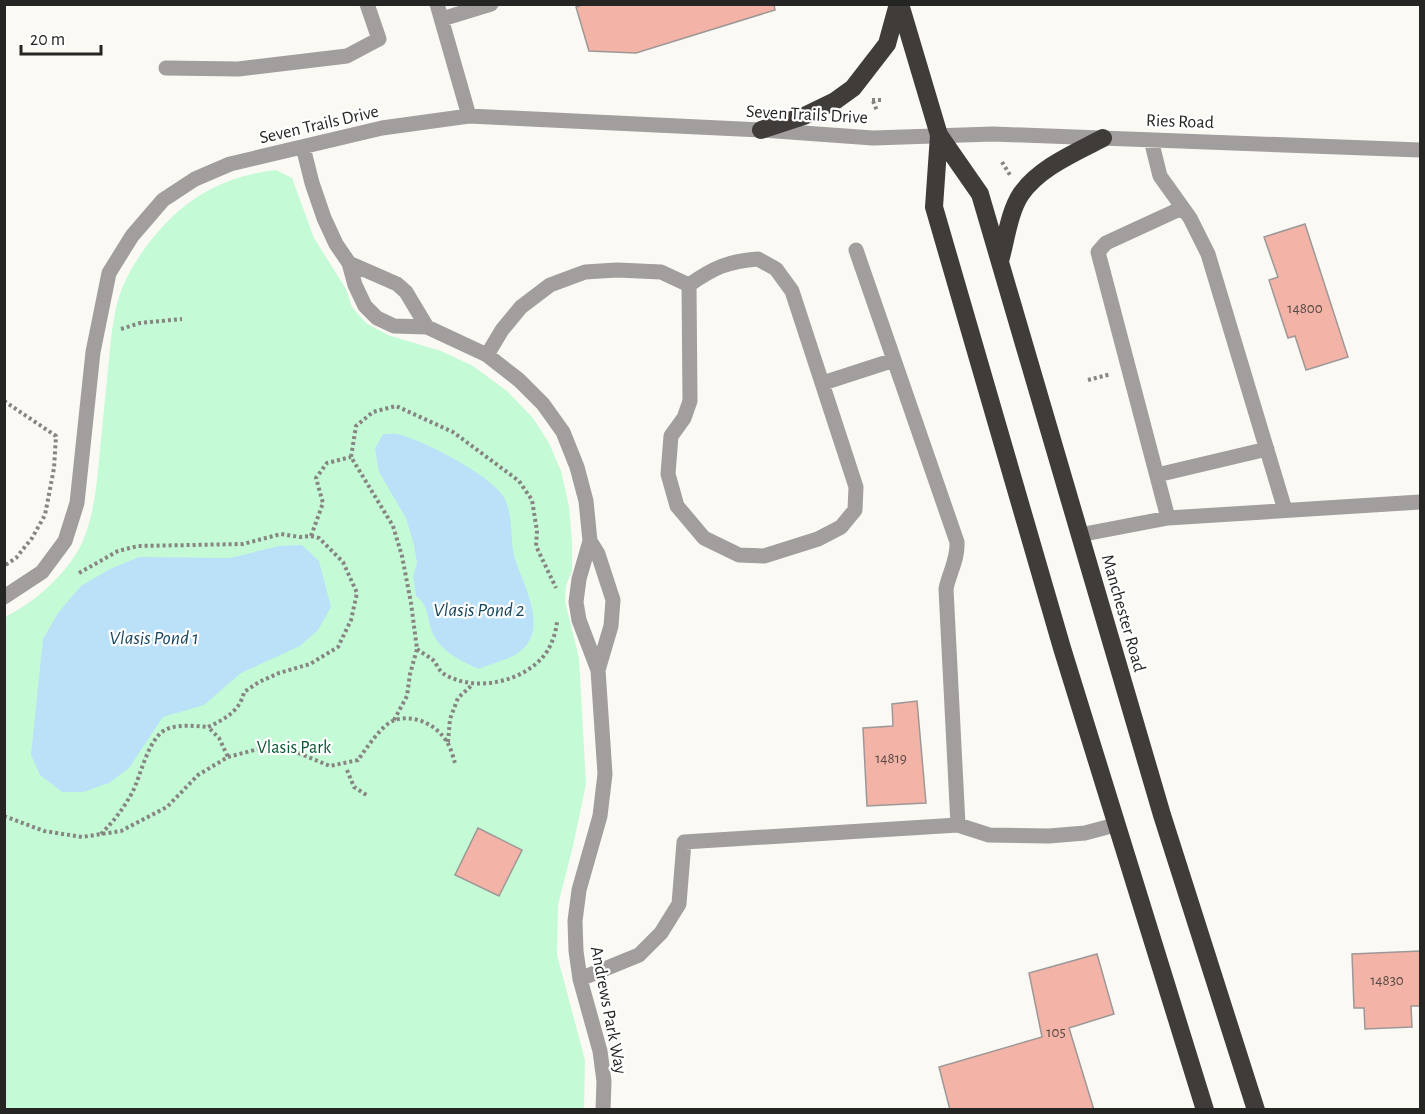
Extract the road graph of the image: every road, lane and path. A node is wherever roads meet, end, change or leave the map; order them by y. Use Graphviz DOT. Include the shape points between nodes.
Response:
graph roads {
  1 [pos="367,4"];
  2 [pos="491,4"];
  3 [pos="899,4"];
  4 [pos="440,12"];
  5 [pos="166,68"];
  6 [pos="882,100"];
  7 [pos="877,111"];
  8 [pos="469,116"];
  9 [pos="761,130"];
  10 [pos="939,135"];
  11 [pos="1103,138"];
  12 [pos="1151,140"];
  13 [pos="303,147"];
  14 [pos="1420,150"];
  15 [pos="1182,208"];
  16 [pos="856,250"];
  17 [pos="350,263"];
  18 [pos="1000,263"];
  19 [pos="689,285"];
  20 [pos="182,318"];
  21 [pos="427,327"];
  22 [pos="121,329"];
  23 [pos="487,355"];
  24 [pos="894,360"];
  25 [pos="823,383"];
  26 [pos="4,401"];
  27 [pos="1267,449"];
  28 [pos="351,457"];
  29 [pos="1157,475"];
  30 [pos="1420,501"];
  31 [pos="1285,510"];
  32 [pos="1168,518"];
  33 [pos="311,536"];
  34 [pos="1079,536"];
  35 [pos="590,541"];
  36 [pos="4,566"];
  37 [pos="79,573"];
  38 [pos="4,597"];
  39 [pos="558,598"];
  40 [pos="558,621"];
  41 [pos="417,649"];
  42 [pos="598,670"];
  43 [pos="472,685"];
  44 [pos="394,720"];
  45 [pos="208,727"];
  46 [pos="448,742"];
  47 [pos="228,757"];
  48 [pos="455,763"];
  49 [pos="347,770"];
  50 [pos="368,796"];
  51 [pos="4,816"];
  52 [pos="958,825"];
  53 [pos="1115,825"];
  54 [pos="101,834"];
  55 [pos="580,979"];
  56 [pos="603,1110"];
  57 [pos="1205,1110"];
  58 [pos="1256,1110"];
  1 -- 5 [label="street" via="379,39 347,56 238,69"];
  2 -- 4 [label="street"];
  3 -- 9 [label="highway" via="887,44 853,88 804,116"];
  3 -- 10 [label="highway, Manchester Road"];
  4 -- 8 [label="street"];
  6 -- 7 [label="path" via="873,101"];
  8 -- 9 [label="street, Seven Trails Drive"];
  8 -- 13 [label="street, Seven Trails Drive" via="382,128"];
  9 -- 10 [label="street, Seven Trails Drive" via="873,138"];
  10 -- 11 [label="street, Ries Road"];
  10 -- 18 [label="highway, Manchester Road" via="980,194"];
  10 -- 53 [label="highway, Manchester Road" via="934,207"];
  11 -- 12 [label="street, Ries Road"];
  11 -- 18 [label="highway" via="1048,168 1021,194"];
  12 -- 14 [label="street, Ries Road"];
  12 -- 15 [label="street" via="1160,176"];
  13 -- 17 [label="street, Andrews Park Way" via="324,218"];
  13 -- 38 [label="street, Seven Trails Drive" via="231,164 195,178 163,200 132,236 109,273 93,352 77,503 65,541 42,572"];
  15 -- 27 [label="street" via="1208,254"];
  15 -- 29 [label="street" via="1106,243 1098,252"];
  16 -- 24 [label="street"];
  17 -- 21 [label="street" via="397,284"];
  17 -- 21 [label="street, Andrews Park Way" via="365,306 377,318 394,326"];
  18 -- 34 [label="highway, Manchester Road"];
  19 -- 23 [label="street" via="661,272 585,272 550,285 521,307"];
  19 -- 25 [label="street" via="736,260 758,259 776,269 792,291"];
  19 -- 25 [label="street" via="690,401 671,436 668,474 677,506 704,538 739,555 764,556 818,539 841,527 855,510 856,487"];
  20 -- 22 [label="path" via="140,322"];
  21 -- 23 [label="street, Andrews Park Way"];
  23 -- 35 [label="street, Andrews Park Way" via="543,404 563,432 586,501"];
  24 -- 25 [label="street"];
  24 -- 52 [label="street" via="957,542 958,554 946,590"];
  26 -- 36 [label="path" via="56,436 57,448 45,515 16,558"];
  27 -- 29 [label="street"];
  27 -- 31 [label="street"];
  28 -- 33 [label="path" via="327,463 316,478 323,503"];
  28 -- 39 [label="path" via="356,426 373,412 396,406 453,432 519,482 532,500 536,546"];
  28 -- 41 [label="path" via="393,526"];
  29 -- 32 [label="street"];
  30 -- 31 [label="street"];
  31 -- 32 [label="street"];
  32 -- 34 [label="street"];
  33 -- 37 [label="path" via="281,534 243,544 138,546 118,551"];
  33 -- 45 [label="path" via="319,538 343,562 357,593 351,620 338,647 310,664 259,682 244,692 241,705"];
  34 -- 58 [label="highway, Manchester Road"];
  35 -- 42 [label="street, Andrews Park Way" via="576,602"];
  35 -- 42 [label="street, Andrews Park Way" via="613,600 611,626"];
  40 -- 43 [label="path" via="546,653 528,669 490,684"];
  41 -- 43 [label="path" via="433,660 443,674"];
  41 -- 44 [label="path" via="406,696"];
  42 -- 55 [label="street, Andrews Park Way" via="605,774 600,816 579,890 576,951"];
  43 -- 46 [label="path" via="458,698 450,719"];
  44 -- 46 [label="path" via="415,718 435,727"];
  44 -- 47 [label="path" via="358,760 330,766 291,750 258,749"];
  45 -- 47 [label="path" via="219,738"];
  45 -- 54 [label="path" via="184,725 165,730 150,747 134,790 119,815"];
  46 -- 48 [label="path"];
  47 -- 54 [label="path" via="198,775 166,807 121,831"];
  49 -- 50 [label="path" via="354,787"];
  51 -- 54 [label="path" via="44,831 82,837"];
  52 -- 53 [label="street" via="989,835 1049,836 1086,833"];
  52 -- 55 [label="street" via="684,842 679,904 661,933 639,955"];
  53 -- 57 [label="highway, Manchester Road"];
  55 -- 56 [label="street, Andrews Park Way" via="600,1051"];
}
